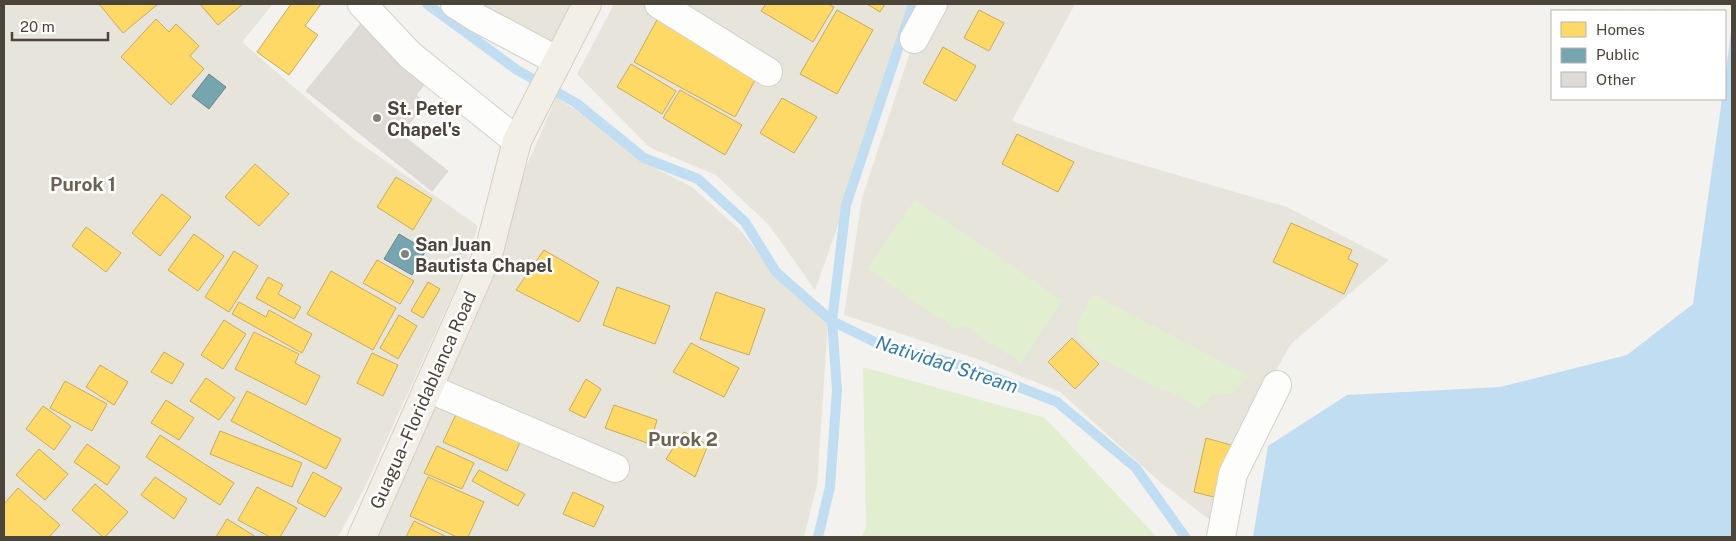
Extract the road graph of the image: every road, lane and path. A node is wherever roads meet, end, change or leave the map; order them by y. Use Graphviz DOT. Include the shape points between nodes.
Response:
graph roads {
  1 [pos="362,4"];
  2 [pos="456,4"];
  3 [pos="587,4"];
  4 [pos="659,4"];
  5 [pos="933,4"];
  6 [pos="914,39"];
  7 [pos="768,72"];
  8 [pos="550,74"];
  9 [pos="516,141"];
  10 [pos="1277,385"];
  11 [pos="428,388"];
  12 [pos="616,468"];
  13 [pos="362,537"];
  14 [pos="1221,537"];
  1 -- 9 [label="street" via="410,54"];
  2 -- 8 [label="street"];
  3 -- 8 [label="main road, Guagua–Floridablanca Road"];
  4 -- 7 [label="street"];
  5 -- 6 [label="street"];
  8 -- 9 [label="main road, Guagua–Floridablanca Road"];
  9 -- 11 [label="main road, Guagua–Floridablanca Road" via="490,252"];
  10 -- 14 [label="street" via="1233,474"];
  11 -- 12 [label="street"];
  11 -- 13 [label="main road, Guagua–Floridablanca Road"];
}
